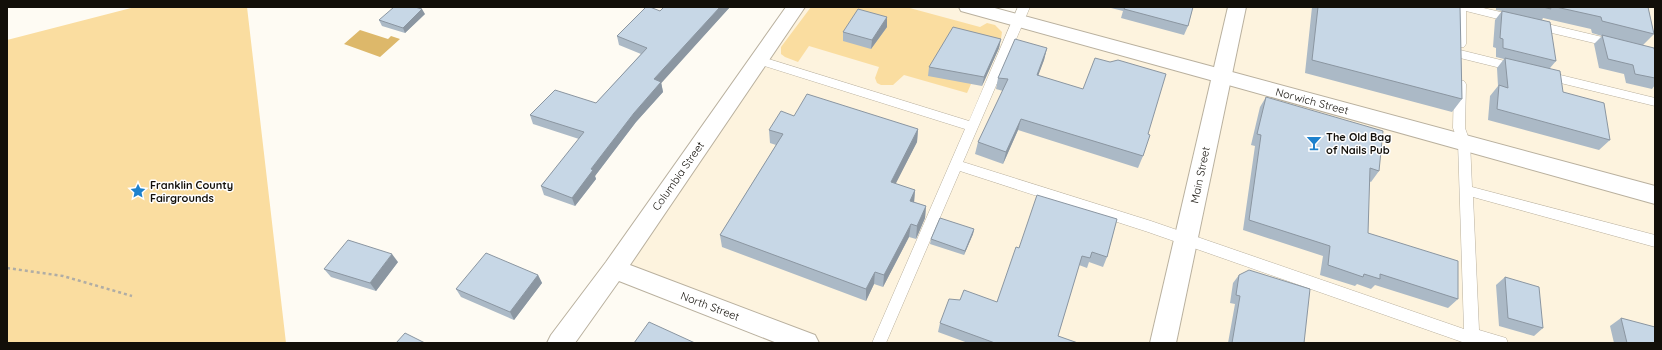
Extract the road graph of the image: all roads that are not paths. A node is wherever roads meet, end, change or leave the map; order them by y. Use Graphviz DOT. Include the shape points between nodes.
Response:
graph roads {
  1 [pos="796,7"];
  2 [pos="968,7"];
  3 [pos="1237,7"];
  4 [pos="1462,7"];
  5 [pos="1021,14"];
  6 [pos="1625,46"];
  7 [pos="1460,54"];
  8 [pos="759,60"];
  9 [pos="1221,76"];
  10 [pos="1655,102"];
  11 [pos="973,127"];
  12 [pos="1464,142"];
  13 [pos="956,165"];
  14 [pos="1466,190"];
  15 [pos="1655,195"];
  16 [pos="1186,239"];
  17 [pos="1655,241"];
  18 [pos="614,269"];
  19 [pos="1472,338"];
  20 [pos="560,343"];
  21 [pos="806,343"];
  22 [pos="879,343"];
  23 [pos="1163,343"];
  24 [pos="1501,343"];
  1 -- 8 [label="street, Columbia Street"];
  2 -- 5 [label="street, Norwich Street"];
  3 -- 9 [label="street, Main Street"];
  4 -- 6 [label="lane"];
  4 -- 7 [label="lane"];
  5 -- 9 [label="street, Norwich Street"];
  5 -- 11 [label="lane"];
  7 -- 10 [label="lane"];
  7 -- 12 [label="lane" via="1459,128"];
  8 -- 11 [label="lane"];
  8 -- 18 [label="street, Columbia Street"];
  9 -- 12 [label="street, Norwich Street"];
  9 -- 16 [label="street, Main Street"];
  11 -- 13 [label="lane"];
  12 -- 14 [label="lane"];
  12 -- 15 [label="street, Norwich Street"];
  13 -- 16 [label="lane"];
  13 -- 22 [label="lane"];
  14 -- 17 [label="lane"];
  14 -- 19 [label="lane"];
  16 -- 19 [label="lane"];
  16 -- 23 [label="street, Main Street"];
  18 -- 20 [label="street, Columbia Street"];
  18 -- 21 [label="street, North Street"];
  19 -- 24 [label="lane"];
}
